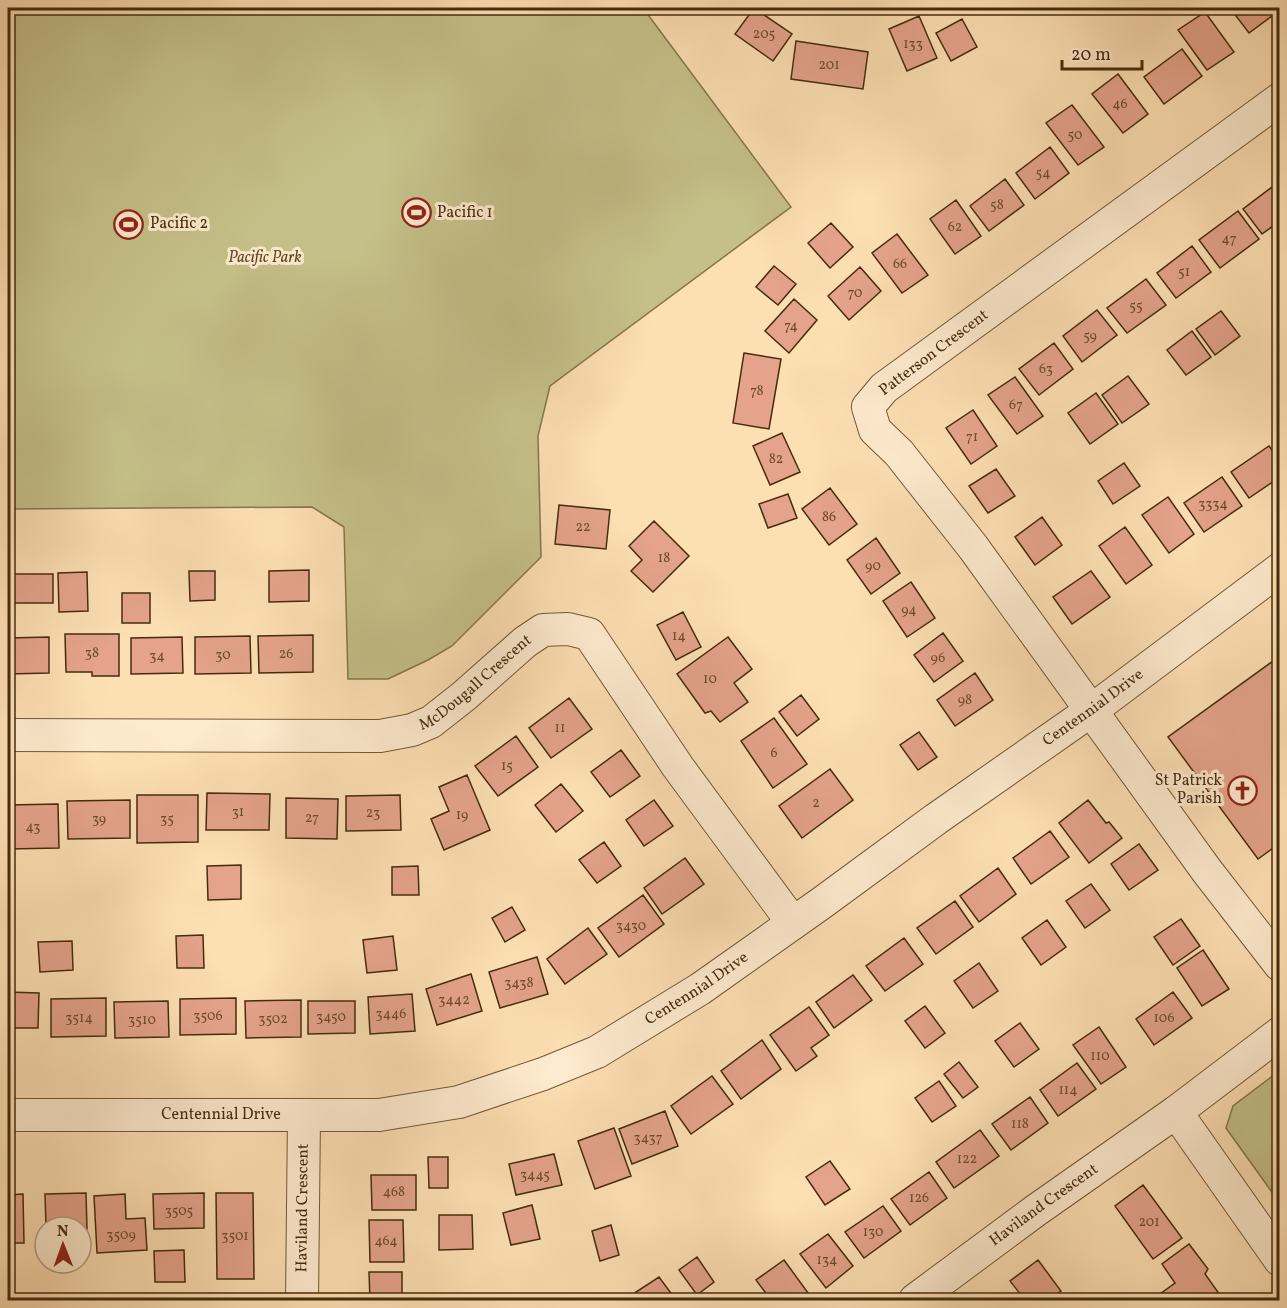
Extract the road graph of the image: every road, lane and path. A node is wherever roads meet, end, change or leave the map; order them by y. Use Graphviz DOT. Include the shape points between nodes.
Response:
graph roads {
  1 [pos="1280,99"];
  2 [pos="1280,569"];
  3 [pos="1092,710"];
  4 [pos="8,735"];
  5 [pos="793,923"];
  6 [pos="1280,965"];
  7 [pos="1280,1033"];
  8 [pos="1176,1112"];
  9 [pos="8,1115"];
  10 [pos="304,1116"];
  11 [pos="1280,1260"];
  12 [pos="302,1300"];
  13 [pos="915,1300"];
  1 -- 3 [label="street, Patterson Crescent" via="884,388 868,407 875,430 899,453 973,547"];
  2 -- 3 [label="street, Centennial Drive"];
  3 -- 5 [label="street, Centennial Drive"];
  3 -- 6 [label="street"];
  4 -- 5 [label="street, McDougall Crescent" via="380,736 431,722 543,630 568,629 589,634 678,767"];
  5 -- 10 [label="street, Centennial Drive" via="635,1030 597,1052 543,1074 459,1102 419,1110"];
  7 -- 8 [label="street, Haviland Crescent"];
  8 -- 11 [label="street"];
  8 -- 13 [label="street, Haviland Crescent"];
  9 -- 10 [label="street, Centennial Drive"];
  10 -- 12 [label="street, Haviland Crescent"];
}
